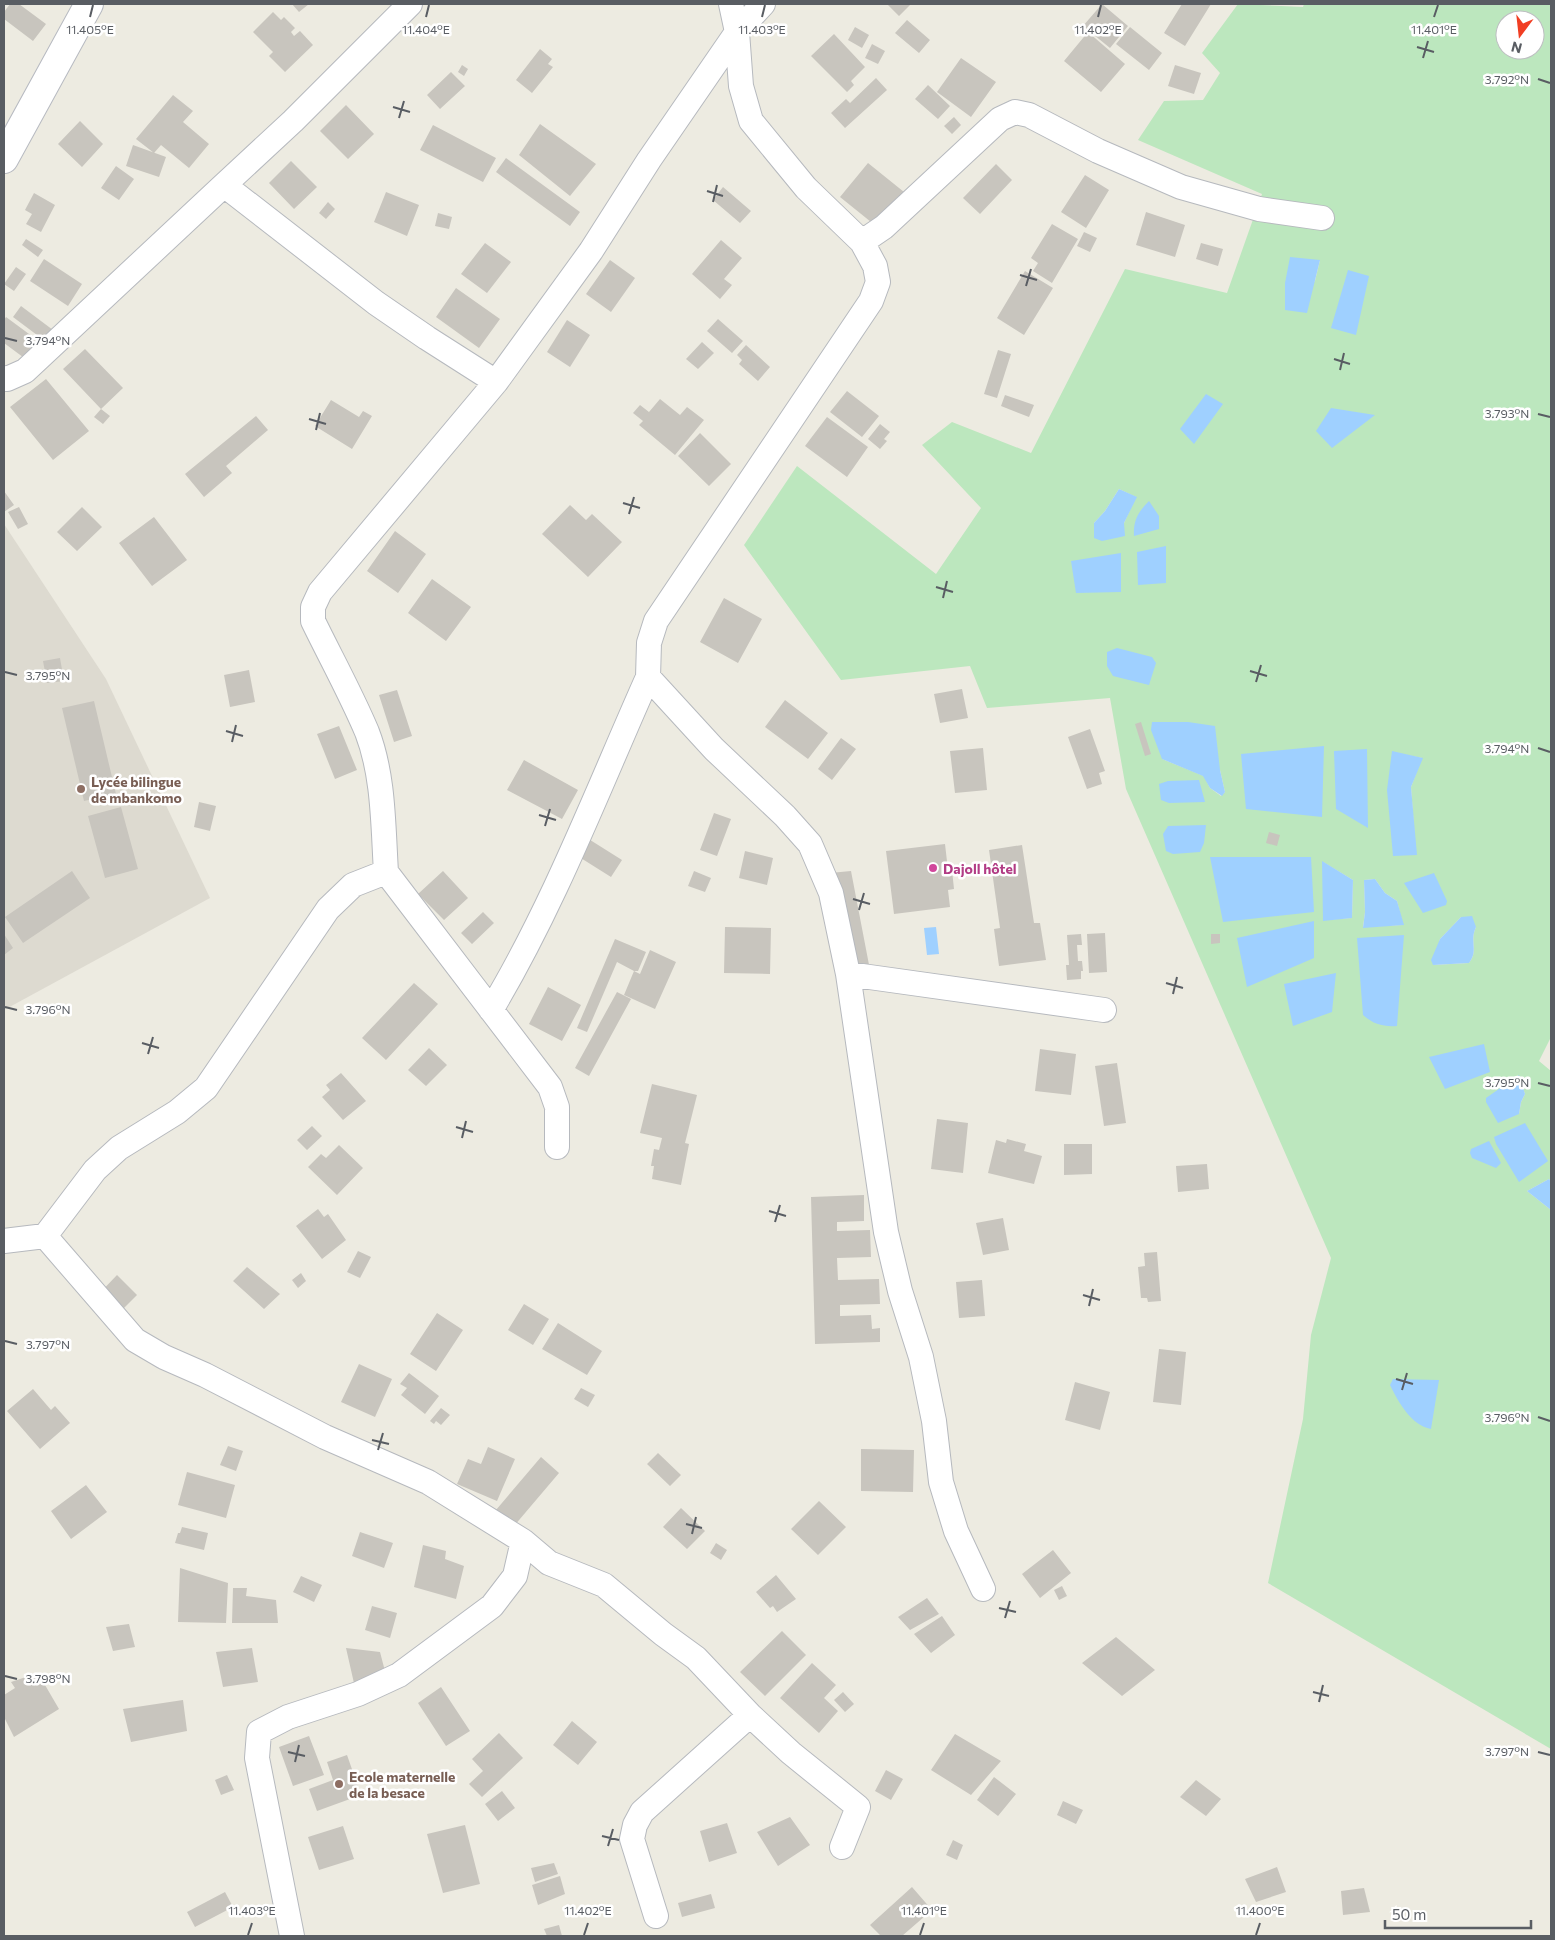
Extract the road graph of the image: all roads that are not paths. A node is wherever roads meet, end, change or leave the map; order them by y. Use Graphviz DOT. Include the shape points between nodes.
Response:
graph roads {
  1 [pos="89,4"];
  2 [pos="410,4"];
  3 [pos="731,4"];
  4 [pos="763,4"];
  5 [pos="737,32"];
  6 [pos="4,159"];
  7 [pos="224,185"];
  8 [pos="1322,218"];
  9 [pos="862,242"];
  10 [pos="4,378"];
  11 [pos="496,382"];
  12 [pos="648,677"];
  13 [pos="386,872"];
  14 [pos="848,974"];
  15 [pos="491,1010"];
  16 [pos="1104,1010"];
  17 [pos="557,1147"];
  18 [pos="45,1236"];
  19 [pos="4,1241"];
  20 [pos="523,1541"];
  21 [pos="983,1589"];
  22 [pos="750,1715"];
  23 [pos="842,1848"];
  24 [pos="656,1916"];
  25 [pos="292,1936"];
  1 -- 6 [label="street"];
  2 -- 7 [label="street"];
  3 -- 5 [label="street"];
  4 -- 5 [label="street"];
  5 -- 9 [label="street" via="741,86 751,121 806,188"];
  5 -- 11 [label="street" via="591,251"];
  7 -- 10 [label="street" via="25,371"];
  7 -- 11 [label="street" via="376,303"];
  8 -- 9 [label="street" via="1259,209 1181,187 1098,151 1029,115 1015,112 1000,119 884,227"];
  9 -- 12 [label="street" via="875,266 878,282 870,301 656,621 649,643"];
  11 -- 13 [label="street" via="320,592 313,607 313,621 367,733 382,796"];
  12 -- 14 [label="street" via="714,749 786,816 810,844 831,893"];
  12 -- 15 [label="street" via="554,892 516,969"];
  13 -- 15 [label="street"];
  13 -- 18 [label="street" via="353,885 328,909 206,1088 177,1112 119,1148 95,1170"];
  14 -- 16 [label="street"];
  14 -- 21 [label="street" via="886,1232 921,1357 934,1421 941,1482 956,1531"];
  15 -- 17 [label="street" via="550,1087 557,1106"];
  18 -- 19 [label="street"];
  18 -- 20 [label="street" via="134,1340 359,1453 428,1482"];
  20 -- 22 [label="street" via="549,1562 604,1585 696,1658"];
  20 -- 25 [label="street" via="515,1576 492,1606 399,1675 358,1694 288,1717 259,1732 257,1758"];
  22 -- 23 [label="street" via="858,1807"];
  22 -- 24 [label="street" via="642,1812 635,1825 632,1839"];
}
